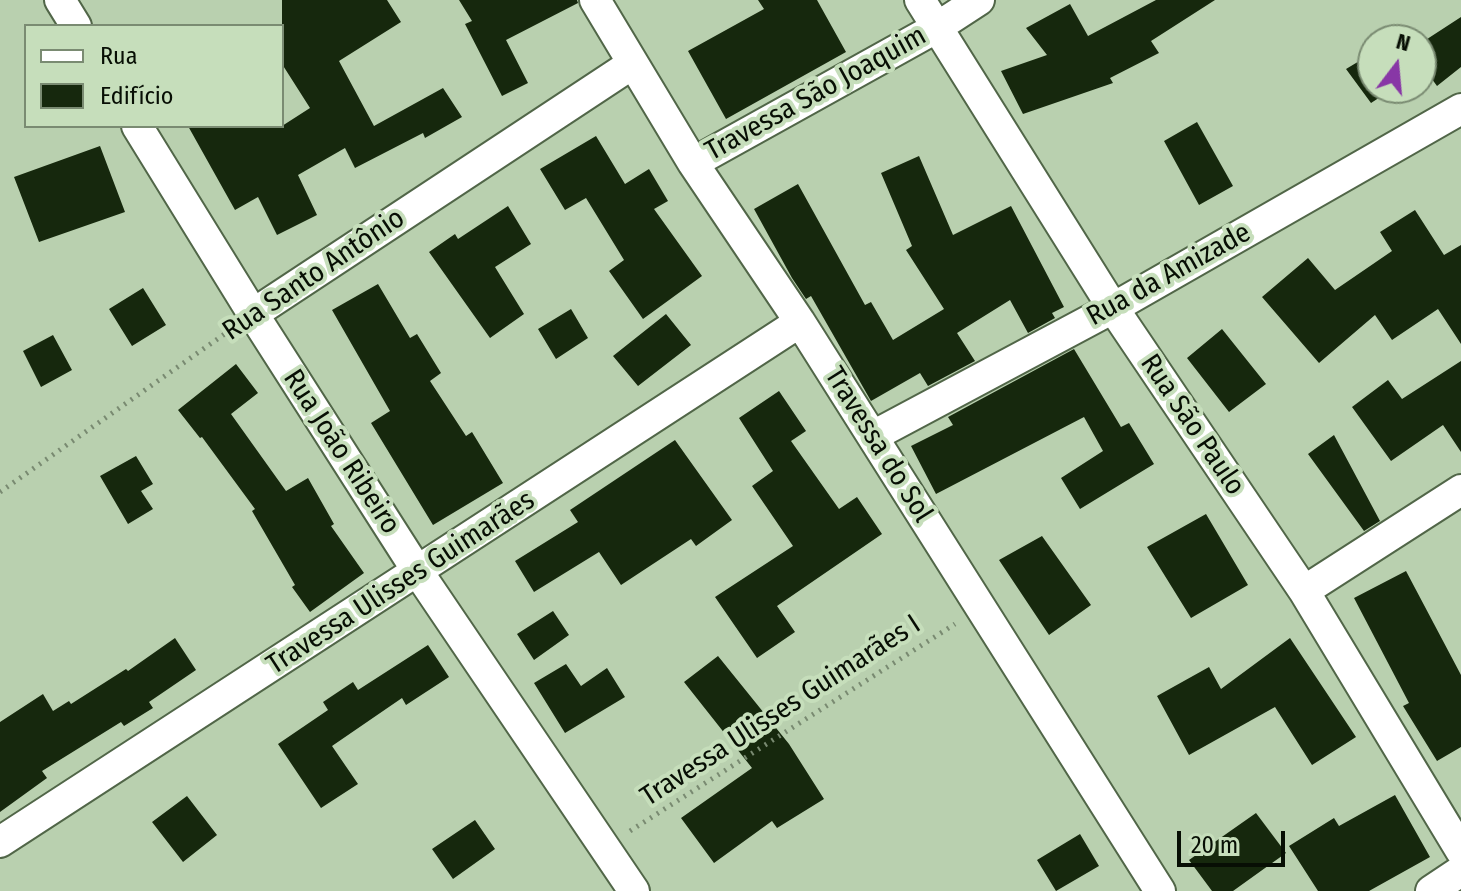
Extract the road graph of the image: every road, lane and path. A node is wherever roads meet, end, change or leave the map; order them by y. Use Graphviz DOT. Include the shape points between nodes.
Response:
graph roads {
  1 [pos="60,0"];
  2 [pos="595,0"];
  3 [pos="920,0"];
  4 [pos="979,0"];
  5 [pos="75,24"];
  6 [pos="936,28"];
  7 [pos="632,64"];
  8 [pos="1461,109"];
  9 [pos="138,128"];
  10 [pos="693,163"];
  11 [pos="1113,308"];
  12 [pos="253,314"];
  13 [pos="800,322"];
  14 [pos="873,436"];
  15 [pos="1461,490"];
  16 [pos="0,492"];
  17 [pos="418,572"];
  18 [pos="1304,591"];
  19 [pos="979,608"];
  20 [pos="0,842"];
  21 [pos="605,847"];
  22 [pos="1461,851"];
  23 [pos="1461,871"];
  24 [pos="634,891"];
  25 [pos="1160,891"];
  26 [pos="1431,891"];
  1 -- 5 [label="street"];
  2 -- 7 [label="street, Travessa do Sol"];
  3 -- 6 [label="street, Rua São Paulo"];
  4 -- 6 [label="street, Travessa São Joaquim"];
  6 -- 10 [label="street, Travessa São Joaquim"];
  6 -- 11 [label="street, Rua São Paulo"];
  7 -- 10 [label="street, Travessa do Sol"];
  7 -- 12 [label="street, Rua Santo Antônio"];
  8 -- 11 [label="street, Rua da Amizade"];
  9 -- 12 [label="street, Rua João Ribeiro"];
  10 -- 13 [label="street, Travessa do Sol"];
  11 -- 14 [label="street, Rua da Amizade"];
  11 -- 18 [label="street, Rua São Paulo"];
  12 -- 16 [label="path, Rua Santo Antônio"];
  12 -- 17 [label="street, Rua João Ribeiro"];
  13 -- 14 [label="street, Travessa do Sol"];
  13 -- 17 [label="street, Travessa Ulisses Guimarães"];
  14 -- 19 [label="street, Travessa do Sol"];
  15 -- 18 [label="street"];
  17 -- 20 [label="street, Travessa Ulisses Guimarães"];
  17 -- 21 [label="street, Rua João Ribeiro"];
  18 -- 22 [label="street, Rua São Paulo"];
  19 -- 21 [label="path, Travessa Ulisses Guimarães I"];
  19 -- 25 [label="street, Travessa do Sol"];
  21 -- 24 [label="street, Rua João Ribeiro"];
  23 -- 26 [label="street"];
}
